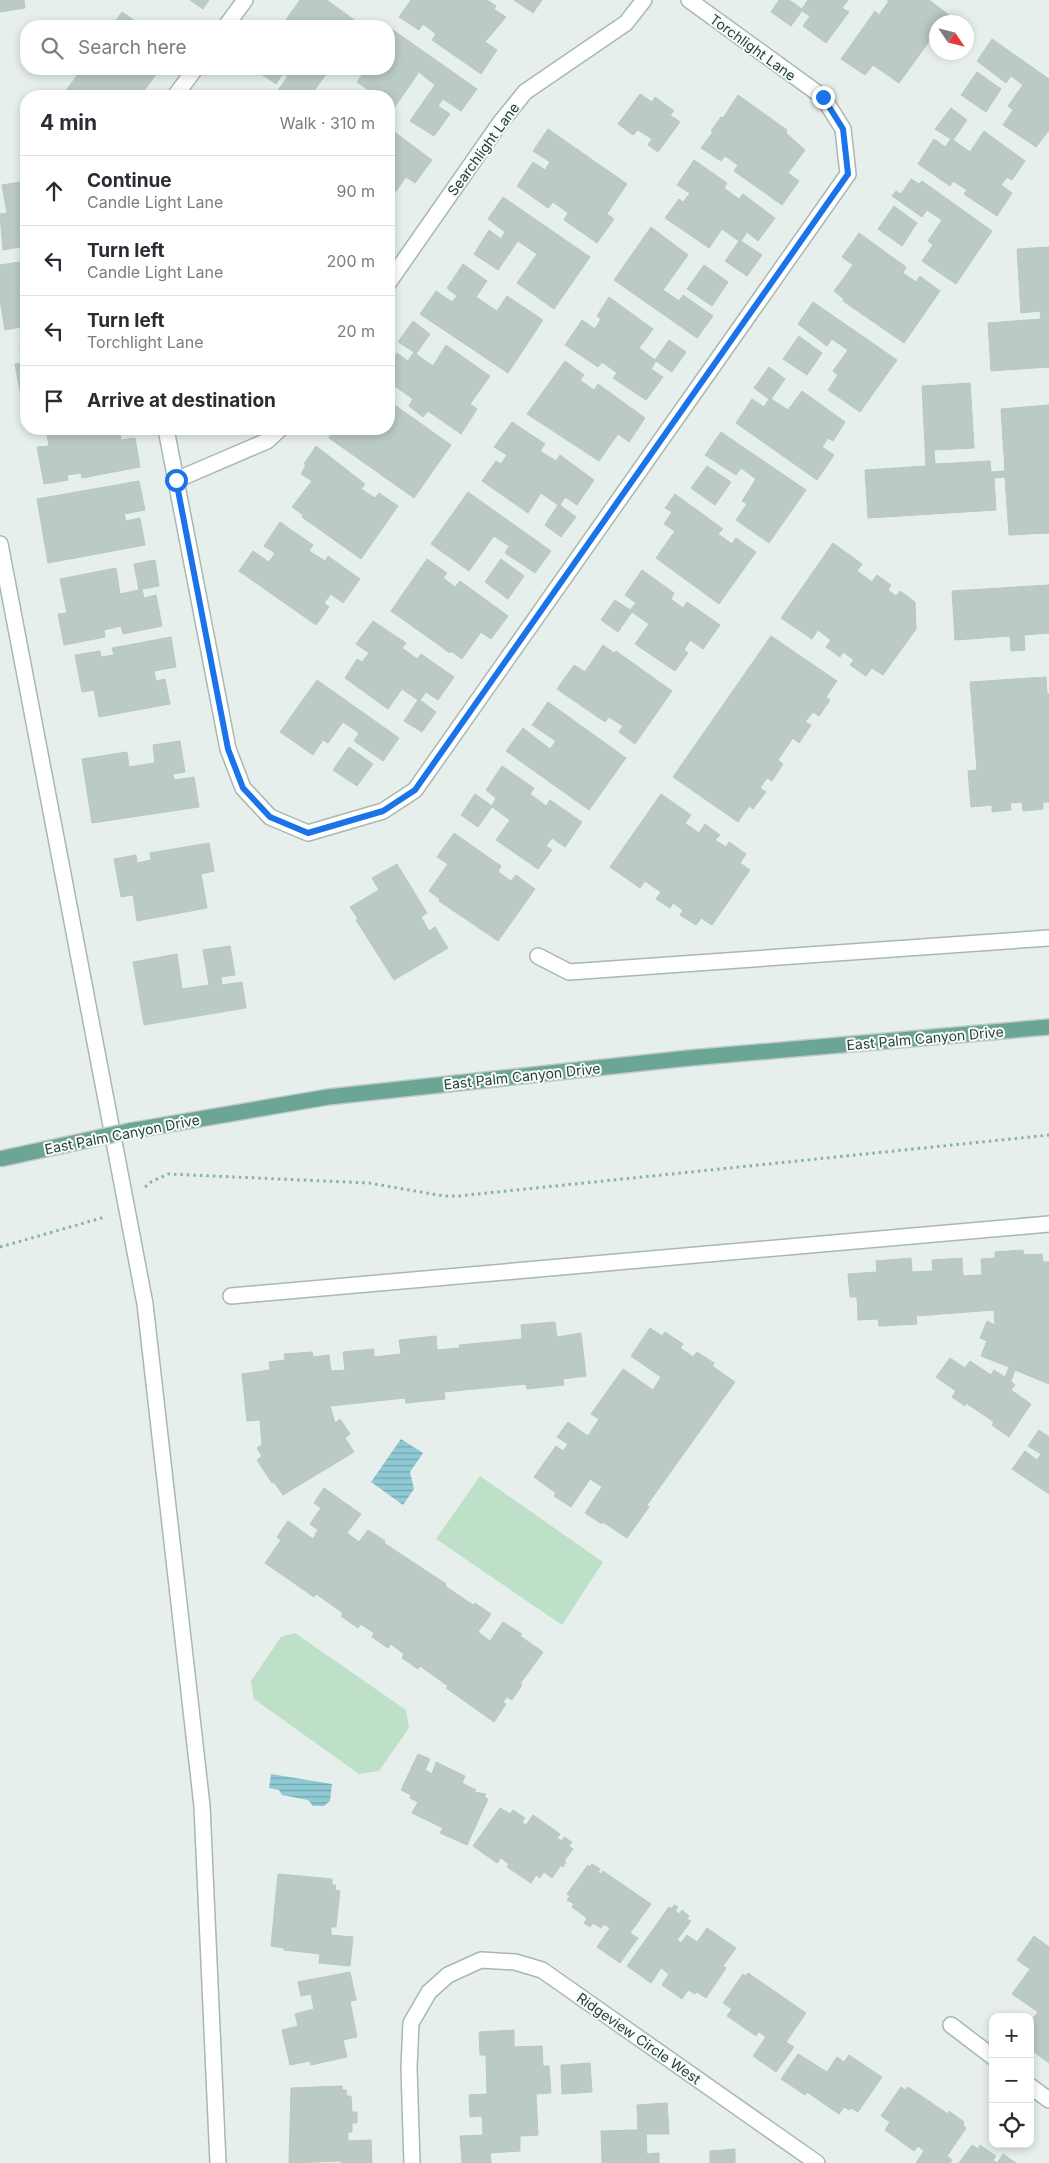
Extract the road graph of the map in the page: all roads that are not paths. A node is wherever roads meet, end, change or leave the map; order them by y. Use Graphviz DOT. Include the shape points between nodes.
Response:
graph roads {
  1 [pos="245,0"];
  2 [pos="644,0"];
  3 [pos="689,0"];
  4 [pos="230,20"];
  5 [pos="191,75"];
  6 [pos="179,90"];
  7 [pos="395,273"];
  8 [pos="167,435"];
  9 [pos="274,435"];
  10 [pos="176,480"];
  11 [pos="0,544"];
  12 [pos="1049,938"];
  13 [pos="538,956"];
  14 [pos="1049,1027"];
  15 [pos="0,1159"];
  16 [pos="1049,1224"];
  17 [pos="230,1296"];
  18 [pos="951,2025"];
  19 [pos="989,2054"];
  20 [pos="1034,2089"];
  21 [pos="1049,2100"];
  22 [pos="218,2163"];
  23 [pos="412,2163"];
  24 [pos="816,2163"];
  1 -- 4 [label="street"];
  2 -- 7 [label="street, Searchlight Lane" via="626,23 525,92"];
  3 -- 10 [label="street, Torchlight Lane" via="823,97 843,129 848,174 415,790 383,811 308,833 270,817 243,788 228,749"];
  5 -- 6 [label="street"];
  8 -- 10 [label="street"];
  9 -- 10 [label="street" via="267,441"];
  11 -- 22 [label="street" via="123,1210 145,1304 202,1806"];
  12 -- 13 [label="street" via="569,972"];
  14 -- 15 [label="main road, East Palm Canyon Drive, bridge" via="689,1058 328,1097 129,1131"];
  16 -- 17 [label="street"];
  18 -- 19 [label="street"];
  20 -- 21 [label="street"];
  23 -- 24 [label="street, Ridgeview Circle West" via="409,2068 412,2023 429,1992 448,1976 481,1960 515,1962 542,1970"];
}
